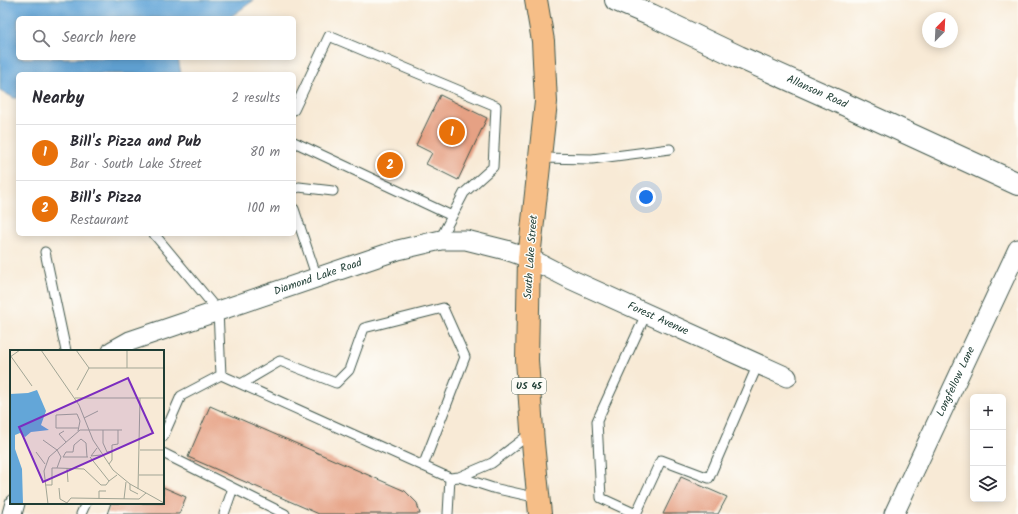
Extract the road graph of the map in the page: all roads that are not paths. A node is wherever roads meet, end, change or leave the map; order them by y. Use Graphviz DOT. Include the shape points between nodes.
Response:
graph roads {
  1 [pos="536,0"];
  2 [pos="616,0"];
  3 [pos="296,106"];
  4 [pos="296,143"];
  5 [pos="670,150"];
  6 [pos="540,158"];
  7 [pos="1018,184"];
  8 [pos="296,188"];
  9 [pos="333,191"];
  10 [pos="296,215"];
  11 [pos="452,216"];
  12 [pos="156,236"];
  13 [pos="439,240"];
  14 [pos="1018,249"];
  15 [pos="44,252"];
  16 [pos="529,258"];
  17 [pos="317,278"];
  18 [pos="218,311"];
  19 [pos="646,314"];
  20 [pos="66,350"];
  21 [pos="114,350"];
  22 [pos="758,364"];
  23 [pos="221,376"];
  24 [pos="787,377"];
  25 [pos="241,384"];
  26 [pos="532,432"];
  27 [pos="164,435"];
  28 [pos="164,454"];
  29 [pos="423,466"];
  30 [pos="455,478"];
  31 [pos="233,488"];
  32 [pos="15,504"];
  33 [pos="86,504"];
  34 [pos="539,506"];
  35 [pos="12,514"];
  36 [pos="81,514"];
  37 [pos="224,514"];
  38 [pos="285,514"];
  39 [pos="448,514"];
  40 [pos="636,514"];
  41 [pos="894,514"];
  1 -- 6 [label="main road, South Lake Street / US 45" via="543,42 546,102"];
  2 -- 7 [label="street, Allanson Road"];
  3 -- 11 [label="lane" via="329,36 496,106 493,167 464,193"];
  4 -- 11 [label="lane"];
  5 -- 6 [label="lane" via="592,159"];
  6 -- 16 [label="main road, South Lake Street / US 45"];
  8 -- 9 [label="lane"];
  10 -- 17 [label="lane"];
  11 -- 13 [label="lane"];
  12 -- 18 [label="lane"];
  13 -- 16 [label="street, Diamond Lake Road" via="466,240"];
  13 -- 17 [label="street, Diamond Lake Road" via="398,250"];
  14 -- 41 [label="street, Longfellow Lane"];
  15 -- 20 [label="lane"];
  16 -- 19 [label="street, Forest Avenue"];
  16 -- 26 [label="main road, South Lake Street / US 45" via="527,360"];
  17 -- 18 [label="street, Diamond Lake Road"];
  18 -- 21 [label="street, Diamond Lake Road" via="130,341"];
  18 -- 23 [label="lane"];
  19 -- 22 [label="street, Forest Avenue"];
  19 -- 40 [label="lane" via="597,421 601,498"];
  22 -- 24 [label="street, Forest Avenue"];
  22 -- 40 [label="lane" via="709,478 661,460"];
  23 -- 25 [label="lane"];
  23 -- 27 [label="lane" via="181,396"];
  25 -- 29 [label="lane"];
  25 -- 29 [label="lane" via="280,361 336,383 349,370 364,328 443,308 465,357"];
  26 -- 30 [label="lane" via="492,463"];
  26 -- 34 [label="main road, South Lake Street / US 45"];
  28 -- 31 [label="lane"];
  29 -- 30 [label="lane"];
  30 -- 34 [label="lane" via="493,488"];
  30 -- 39 [label="lane"];
  31 -- 37 [label="lane"];
  31 -- 38 [label="lane"];
  32 -- 35 [label="street"];
  33 -- 36 [label="lane"];
}
